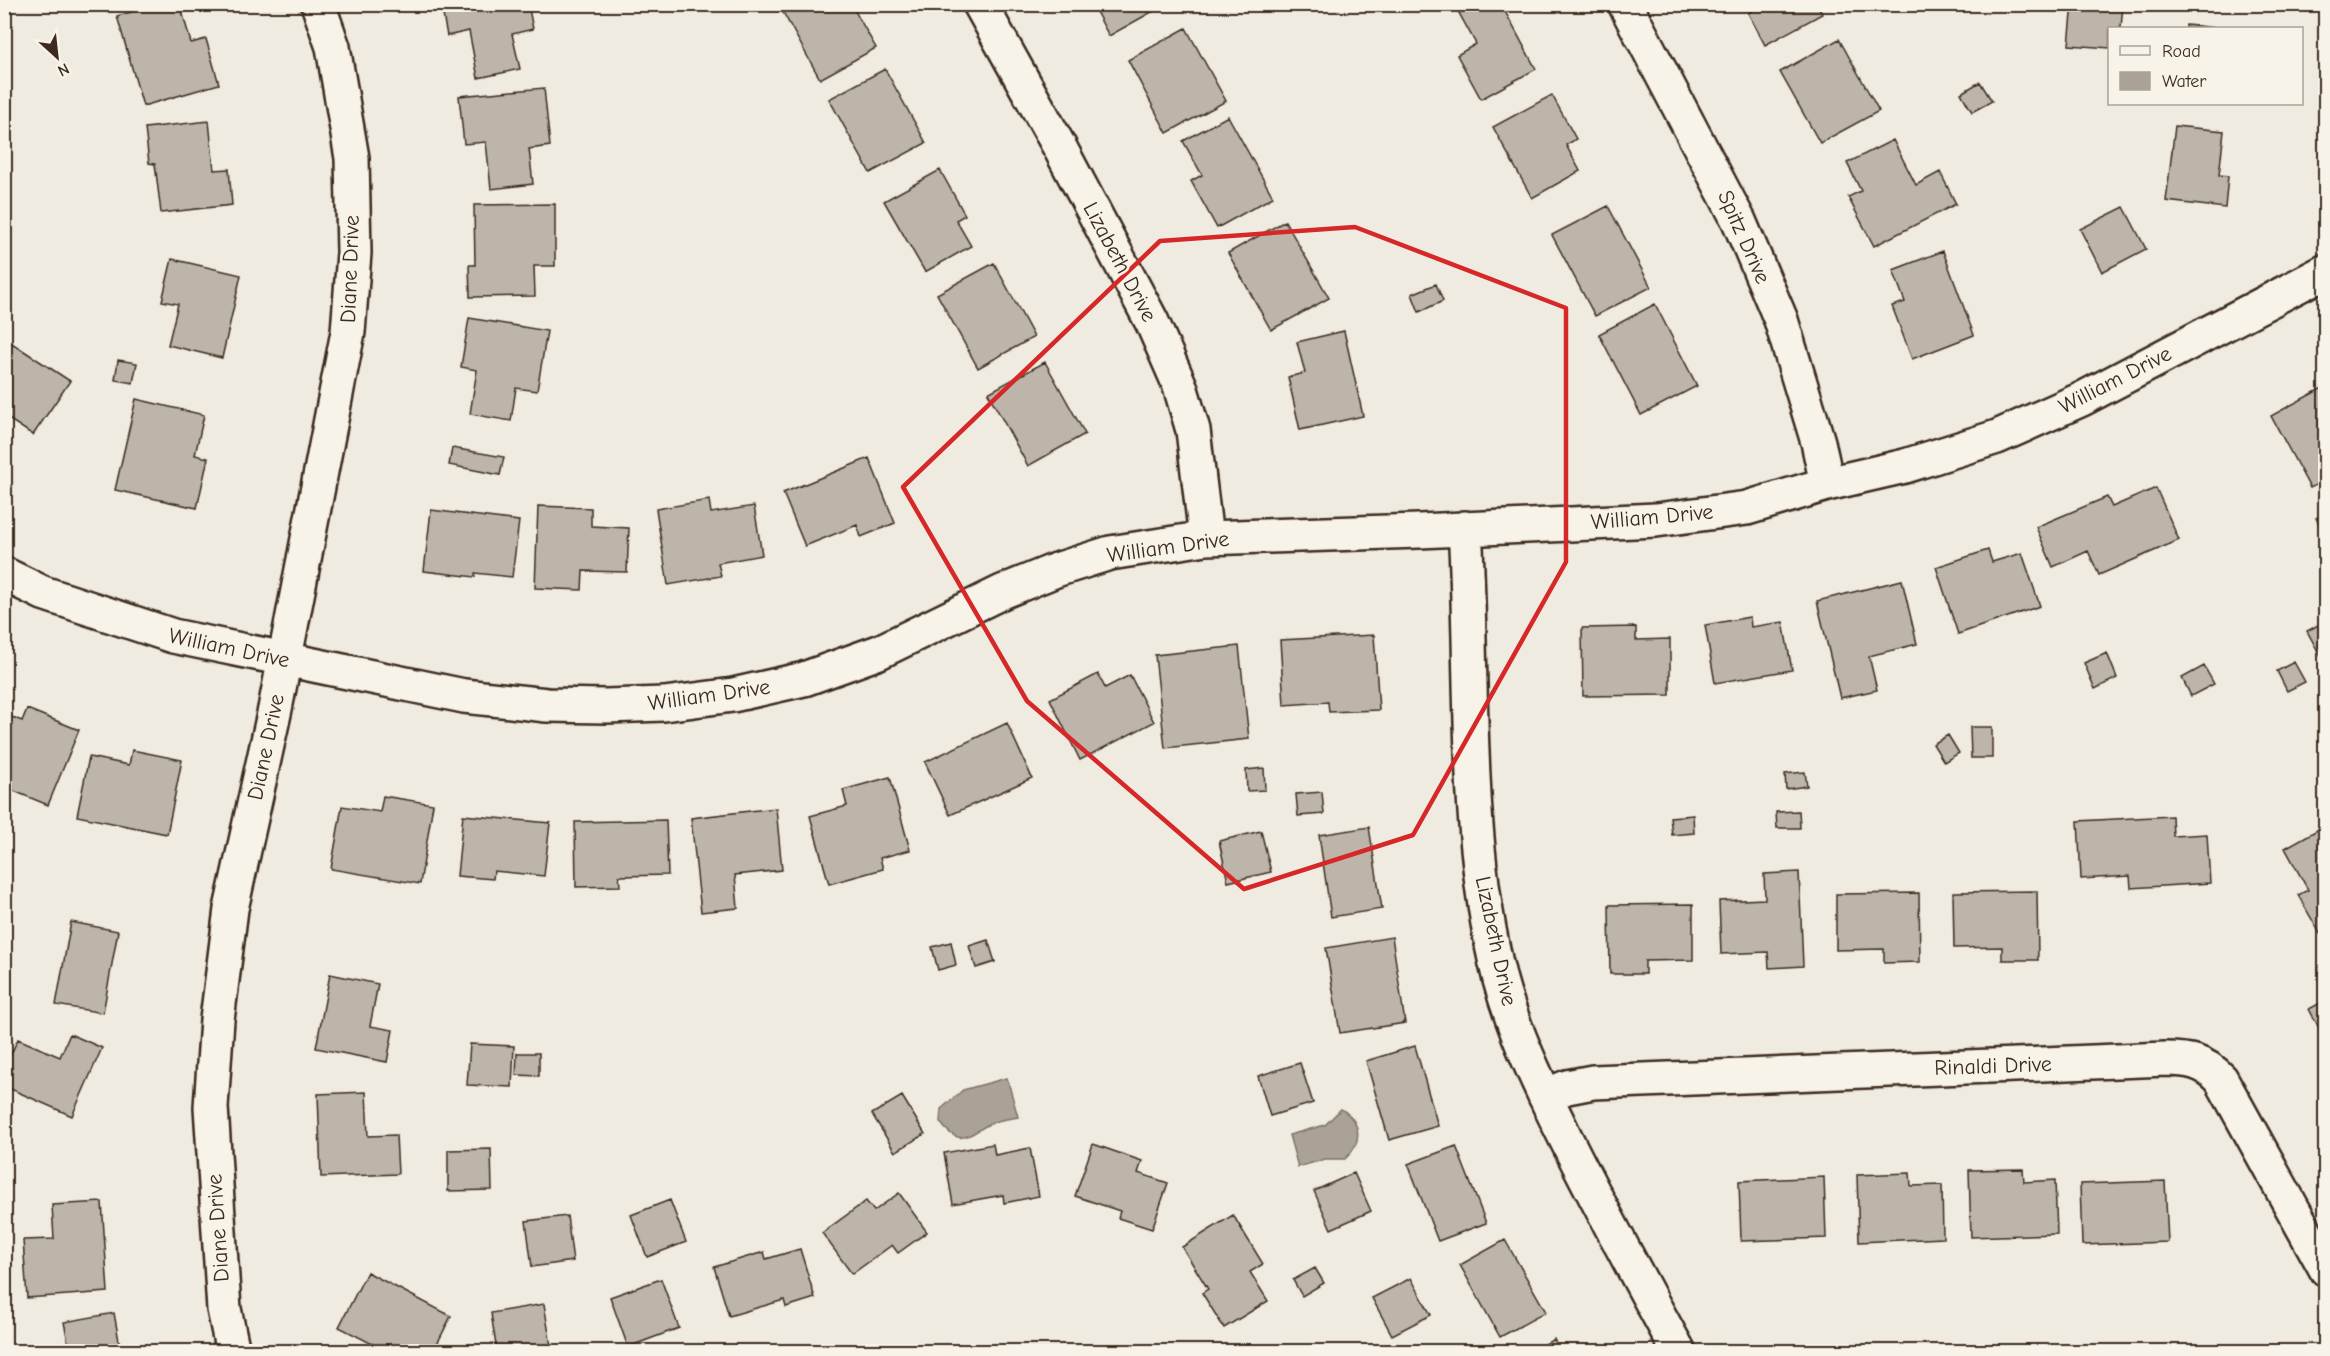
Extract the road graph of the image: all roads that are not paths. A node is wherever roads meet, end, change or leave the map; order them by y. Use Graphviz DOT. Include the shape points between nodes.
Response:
graph roads {
  1 [pos="318,4"];
  2 [pos="980,4"];
  3 [pos="1625,4"];
  4 [pos="2325,271"];
  5 [pos="1827,484"];
  6 [pos="1465,528"];
  7 [pos="1206,538"];
  8 [pos="4,574"];
  9 [pos="284,660"];
  10 [pos="1545,1096"];
  11 [pos="2325,1269"];
  12 [pos="233,1352"];
  13 [pos="1678,1352"];
  1 -- 9 [label="street, Diane Drive" via="333,47 352,158 354,253 348,332"];
  2 -- 7 [label="street, Lizabeth Drive" via="1147,312 1180,386 1193,430"];
  3 -- 5 [label="street, Spitz Drive" via="1739,221 1781,320"];
  4 -- 5 [label="street, William Drive" via="2082,399 1997,436 1905,466"];
  5 -- 6 [label="street, William Drive" via="1747,508 1656,520"];
  6 -- 7 [label="street, William Drive"];
  6 -- 10 [label="street, Lizabeth Drive" via="1473,763 1481,866 1500,979"];
  7 -- 9 [label="street, William Drive" via="1110,553 1056,570 879,652 804,679 733,695 664,704 547,705 464,696"];
  8 -- 9 [label="street, William Drive" via="43,593 173,636"];
  9 -- 12 [label="street, Diane Drive" via="231,909 216,1020 211,1107 224,1309"];
  10 -- 11 [label="street, Rinaldi Drive" via="1593,1082 2166,1059 2200,1063 2221,1079"];
  10 -- 13 [label="street, Lizabeth Drive"];
}
